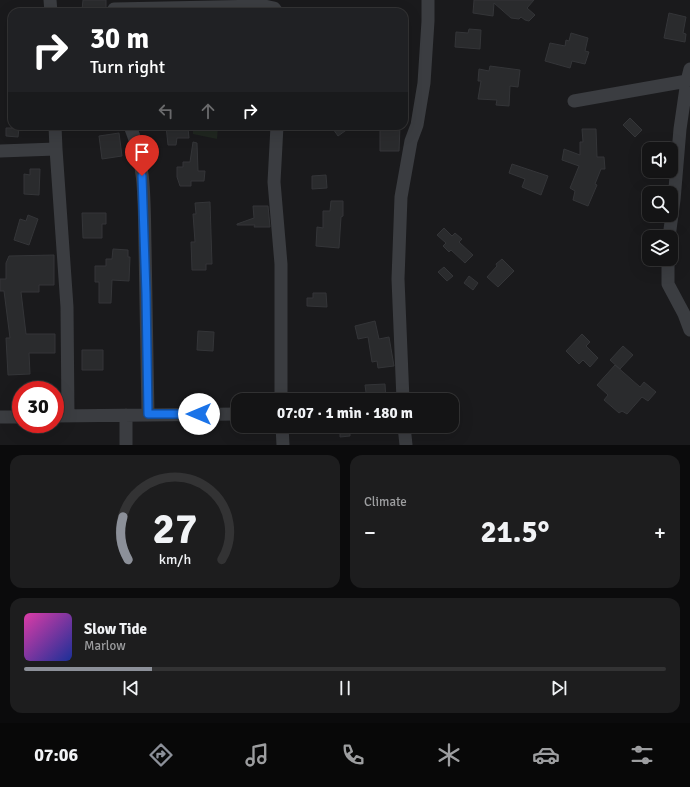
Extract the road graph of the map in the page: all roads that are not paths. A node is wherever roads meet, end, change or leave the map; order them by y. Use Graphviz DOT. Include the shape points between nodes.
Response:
graph roads {
  1 [pos="428,0"];
  2 [pos="114,7"];
  3 [pos="274,8"];
  4 [pos="688,75"];
  5 [pos="574,101"];
  6 [pos="55,130"];
  7 [pos="132,130"];
  8 [pos="277,130"];
  9 [pos="56,149"];
  10 [pos="0,151"];
  11 [pos="671,230"];
  12 [pos="668,266"];
  13 [pos="690,330"];
  14 [pos="282,393"];
  15 [pos="403,393"];
  16 [pos="148,414"];
  17 [pos="231,414"];
  18 [pos="126,415"];
  19 [pos="64,416"];
  20 [pos="68,416"];
  21 [pos="0,417"];
  22 [pos="12,417"];
  23 [pos="282,433"];
  24 [pos="405,433"];
  25 [pos="126,445"];
  26 [pos="283,445"];
  27 [pos="406,445"];
  1 -- 15 [label="street" via="424,83 417,125 410,141 401,197 398,279"];
  2 -- 3 [label="street"];
  4 -- 5 [label="street"];
  4 -- 11 [label="street" via="678,144"];
  6 -- 9 [label="street"];
  7 -- 16 [label="street" via="142,165"];
  8 -- 14 [label="street" via="274,182 281,264"];
  9 -- 10 [label="street"];
  9 -- 20 [label="street" via="67,307"];
  12 -- 13 [label="street" via="668,284"];
  16 -- 17 [label="street"];
  16 -- 18 [label="street"];
  18 -- 20 [label="street"];
  18 -- 25 [label="street"];
  19 -- 20 [label="street"];
  21 -- 22 [label="street"];
  23 -- 26 [label="street"];
  24 -- 27 [label="street"];
}
